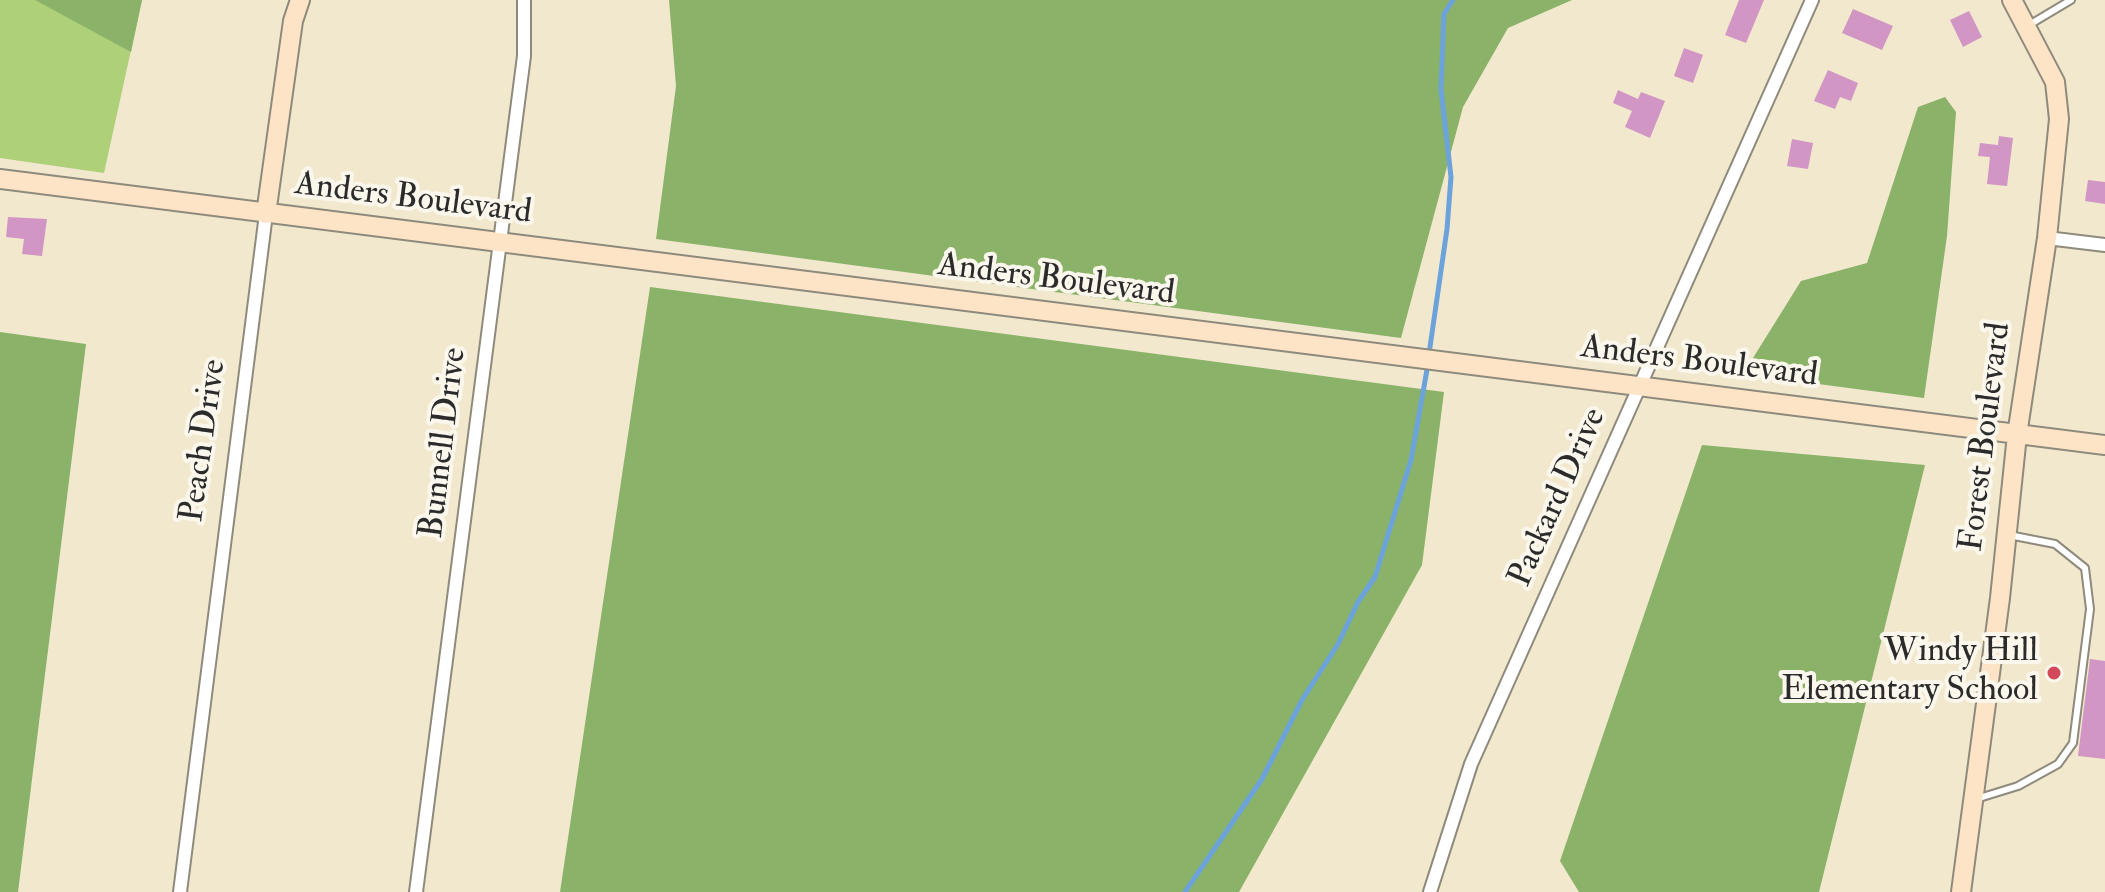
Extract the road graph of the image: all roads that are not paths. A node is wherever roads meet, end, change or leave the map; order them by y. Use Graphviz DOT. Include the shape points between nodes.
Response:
graph roads {
  1 [pos="300,0"];
  2 [pos="524,0"];
  3 [pos="1812,0"];
  4 [pos="2012,0"];
  5 [pos="2071,0"];
  6 [pos="2026,27"];
  7 [pos="0,179"];
  8 [pos="266,214"];
  9 [pos="2047,238"];
  10 [pos="500,243"];
  11 [pos="2105,245"];
  12 [pos="1639,387"];
  13 [pos="2017,435"];
  14 [pos="2104,447"];
  15 [pos="2005,534"];
  16 [pos="1973,800"];
  17 [pos="180,892"];
  18 [pos="416,892"];
  19 [pos="1430,892"];
  20 [pos="1961,892"];
  1 -- 8 [label="street, Peach Drive"];
  2 -- 10 [label="street, Bunnell Drive" via="524,56"];
  3 -- 12 [label="street, Packard Drive"];
  4 -- 6 [label="street, Forest Boulevard"];
  5 -- 6 [label="lane"];
  6 -- 9 [label="street, Forest Boulevard" via="2055,82 2059,101"];
  7 -- 8 [label="street, Anders Boulevard"];
  8 -- 10 [label="street, Anders Boulevard"];
  8 -- 17 [label="street, Peach Drive"];
  9 -- 11 [label="street"];
  9 -- 13 [label="street, Forest Boulevard"];
  10 -- 12 [label="street, Anders Boulevard"];
  10 -- 18 [label="street, Bunnell Drive"];
  12 -- 13 [label="street, Anders Boulevard"];
  12 -- 19 [label="street, Packard Drive" via="1471,764"];
  13 -- 14 [label="street, Anders Boulevard"];
  13 -- 15 [label="street, Forest Boulevard"];
  15 -- 16 [label="street, Forest Boulevard"];
  15 -- 16 [label="lane" via="2055,544 2085,568 2090,609 2073,743 2058,764 2018,786"];
  16 -- 20 [label="street, Forest Boulevard"];
}
